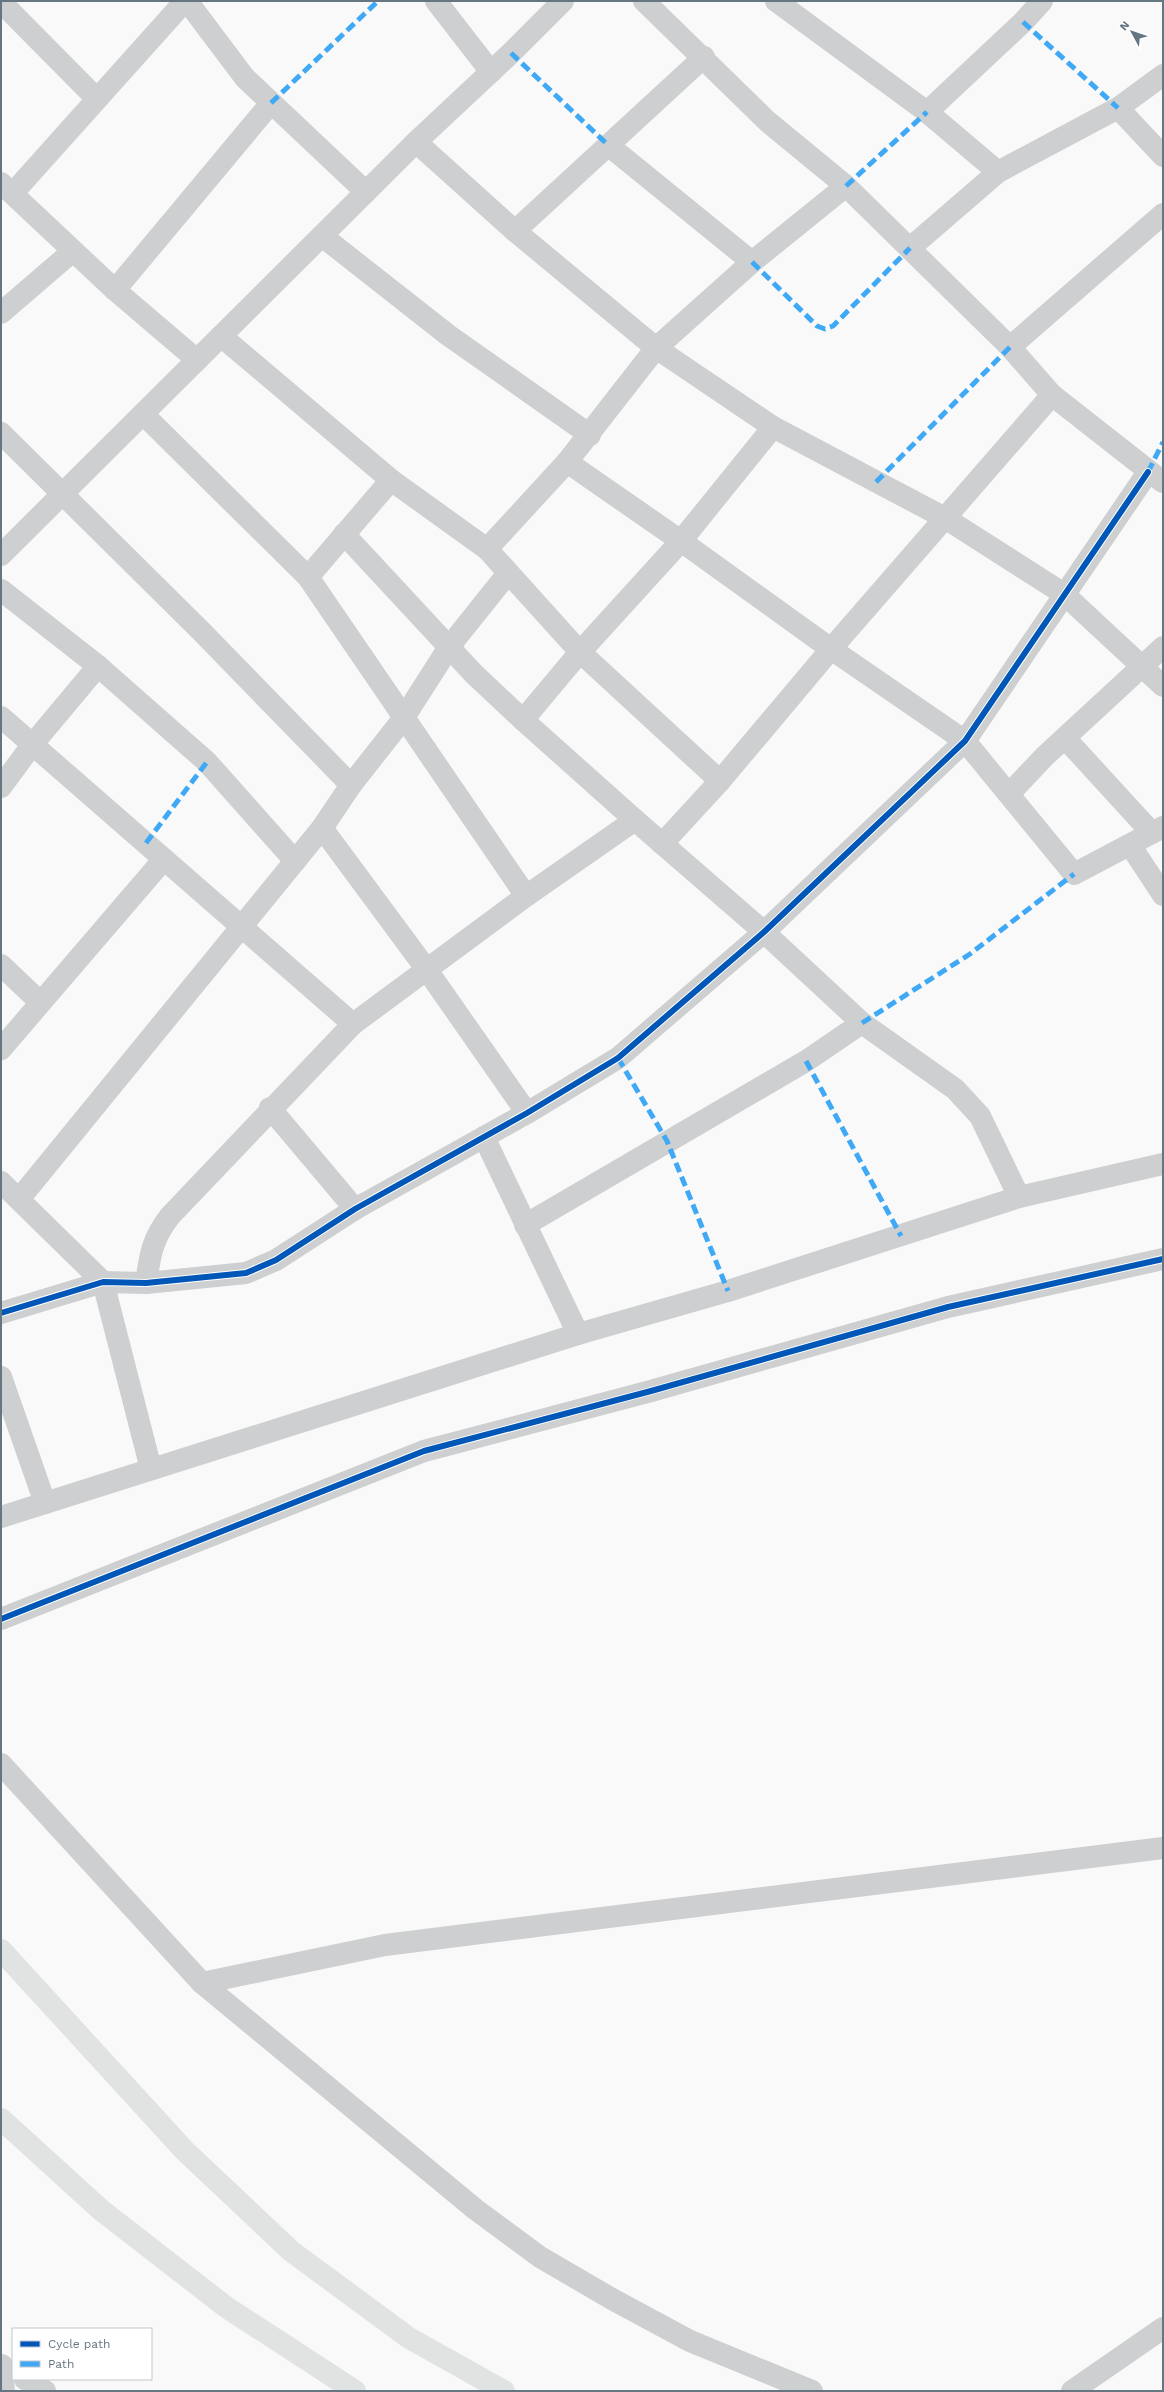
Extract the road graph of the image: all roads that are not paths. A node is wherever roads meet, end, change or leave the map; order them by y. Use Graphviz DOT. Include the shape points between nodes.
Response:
graph roads {
  1 [pos="186,1"];
  2 [pos="436,1"];
  3 [pos="563,1"];
  4 [pos="644,1"];
  5 [pos="1042,1"];
  6 [pos="1,2"];
  7 [pos="785,3"];
  8 [pos="704,57"];
  9 [pos="491,72"];
  10 [pos="1163,75"];
  11 [pos="98,100"];
  12 [pos="271,103"];
  13 [pos="1118,108"];
  14 [pos="927,112"];
  15 [pos="416,142"];
  16 [pos="608,145"];
  17 [pos="1163,156"];
  18 [pos="998,172"];
  19 [pos="846,186"];
  20 [pos="7,188"];
  21 [pos="366,192"];
  22 [pos="1163,214"];
  23 [pos="515,231"];
  24 [pos="322,236"];
  25 [pos="910,248"];
  26 [pos="73,251"];
  27 [pos="752,262"];
  28 [pos="115,290"];
  29 [pos="1,313"];
  30 [pos="221,336"];
  31 [pos="1010,347"];
  32 [pos="656,348"];
  33 [pos="197,360"];
  34 [pos="1052,395"];
  35 [pos="143,414"];
  36 [pos="773,427"];
  37 [pos="1,433"];
  38 [pos="590,435"];
  39 [pos="567,462"];
  40 [pos="1156,477"];
  41 [pos="391,480"];
  42 [pos="63,494"];
  43 [pos="945,518"];
  44 [pos="344,534"];
  45 [pos="681,541"];
  46 [pos="487,549"];
  47 [pos="1,556"];
  48 [pos="508,573"];
  49 [pos="308,577"];
  50 [pos="1,590"];
  51 [pos="1064,594"];
  52 [pos="449,647"];
  53 [pos="1163,647"];
  54 [pos="831,649"];
  55 [pos="580,652"];
  56 [pos="98,666"];
  57 [pos="1142,666"];
  58 [pos="1163,686"];
  59 [pos="1,717"];
  60 [pos="403,719"];
  61 [pos="523,720"];
  62 [pos="1065,738"];
  63 [pos="965,741"];
  64 [pos="32,745"];
  65 [pos="720,781"];
  66 [pos="351,785"];
  67 [pos="1,787"];
  68 [pos="1009,794"];
  69 [pos="634,820"];
  70 [pos="322,828"];
  71 [pos="1158,830"];
  72 [pos="662,844"];
  73 [pos="1130,845"];
  74 [pos="164,859"];
  75 [pos="295,861"];
  76 [pos="1163,895"];
  77 [pos="526,896"];
  78 [pos="242,928"];
  79 [pos="764,932"];
  80 [pos="1,965"];
  81 [pos="427,970"];
  82 [pos="40,1002"];
  83 [pos="862,1023"];
  84 [pos="353,1024"];
  85 [pos="1,1049"];
  86 [pos="270,1108"];
  87 [pos="527,1113"];
  88 [pos="484,1137"];
  89 [pos="1163,1164"];
  90 [pos="1,1182"];
  91 [pos="1019,1197"];
  92 [pos="20,1198"];
  93 [pos="355,1209"];
  94 [pos="525,1225"];
  95 [pos="1163,1259"];
  96 [pos="103,1282"];
  97 [pos="146,1283"];
  98 [pos="1,1313"];
  99 [pos="578,1334"];
  100 [pos="1,1377"];
  101 [pos="151,1469"];
  102 [pos="45,1503"];
  103 [pos="1,1516"];
  104 [pos="1,1619"];
  105 [pos="1,1764"];
  106 [pos="1163,1848"];
  107 [pos="1,1950"];
  108 [pos="202,1982"];
  109 [pos="1,2120"];
  110 [pos="1163,2328"];
  111 [pos="5,2367"];
  112 [pos="27,2380"];
  113 [pos="4,2391"];
  114 [pos="45,2391"];
  115 [pos="355,2391"];
  116 [pos="504,2391"];
  117 [pos="812,2391"];
  118 [pos="1072,2391"];
  1 -- 11 [label="street"];
  1 -- 12 [label="street" via="245,78"];
  2 -- 9 [label="street"];
  3 -- 9 [label="street"];
  4 -- 8 [label="street"];
  5 -- 14 [label="street"];
  6 -- 11 [label="street"];
  7 -- 14 [label="street"];
  8 -- 16 [label="street"];
  8 -- 19 [label="street" via="767,121"];
  9 -- 15 [label="street"];
  10 -- 13 [label="street"];
  11 -- 20 [label="street"];
  12 -- 21 [label="street"];
  12 -- 28 [label="street"];
  13 -- 17 [label="street"];
  13 -- 18 [label="street"];
  14 -- 18 [label="street"];
  15 -- 21 [label="street"];
  15 -- 23 [label="street"];
  16 -- 23 [label="street"];
  16 -- 27 [label="street"];
  18 -- 25 [label="street"];
  19 -- 25 [label="street"];
  19 -- 27 [label="street"];
  20 -- 26 [label="street"];
  21 -- 24 [label="street"];
  22 -- 31 [label="street"];
  23 -- 32 [label="street"];
  24 -- 30 [label="street"];
  24 -- 38 [label="street" via="448,335"];
  25 -- 31 [label="street"];
  26 -- 28 [label="street"];
  26 -- 29 [label="street"];
  27 -- 32 [label="street"];
  28 -- 33 [label="street"];
  30 -- 33 [label="street"];
  30 -- 41 [label="street"];
  31 -- 34 [label="street"];
  32 -- 36 [label="street"];
  32 -- 38 [label="street"];
  33 -- 35 [label="street"];
  34 -- 40 [label="street"];
  34 -- 43 [label="street"];
  35 -- 42 [label="street"];
  35 -- 49 [label="street"];
  36 -- 43 [label="street"];
  36 -- 45 [label="street"];
  37 -- 42 [label="street"];
  38 -- 39 [label="street"];
  39 -- 45 [label="street"];
  39 -- 46 [label="street"];
  40 -- 51 [label="street"];
  41 -- 44 [label="street"];
  41 -- 46 [label="street"];
  42 -- 47 [label="street"];
  42 -- 66 [label="street"];
  43 -- 51 [label="street"];
  43 -- 54 [label="street"];
  44 -- 49 [label="street"];
  44 -- 52 [label="street"];
  45 -- 54 [label="street"];
  45 -- 55 [label="street"];
  46 -- 48 [label="street"];
  48 -- 52 [label="street"];
  48 -- 55 [label="street"];
  49 -- 60 [label="street"];
  50 -- 56 [label="street"];
  51 -- 57 [label="street"];
  51 -- 63 [label="street"];
  52 -- 60 [label="street"];
  52 -- 61 [label="street"];
  53 -- 57 [label="street"];
  54 -- 63 [label="street"];
  54 -- 65 [label="street"];
  55 -- 61 [label="street"];
  55 -- 65 [label="street"];
  56 -- 64 [label="street"];
  56 -- 75 [label="street" via="207,762"];
  57 -- 58 [label="street"];
  57 -- 62 [label="street"];
  59 -- 64 [label="street"];
  60 -- 66 [label="street"];
  60 -- 77 [label="street"];
  61 -- 69 [label="street"];
  62 -- 68 [label="street"];
  62 -- 71 [label="street"];
  63 -- 68 [label="street"];
  63 -- 79 [label="street"];
  64 -- 67 [label="street"];
  64 -- 74 [label="street"];
  65 -- 72 [label="street"];
  66 -- 70 [label="street"];
  68 -- 73 [label="street" via="1074,874"];
  69 -- 72 [label="street"];
  69 -- 77 [label="street"];
  70 -- 75 [label="street"];
  70 -- 81 [label="street"];
  71 -- 73 [label="street"];
  72 -- 79 [label="street"];
  73 -- 76 [label="street"];
  74 -- 78 [label="street"];
  74 -- 82 [label="street"];
  75 -- 78 [label="street"];
  77 -- 81 [label="street"];
  78 -- 84 [label="street"];
  78 -- 92 [label="street"];
  79 -- 83 [label="street"];
  79 -- 87 [label="street" via="618,1058"];
  80 -- 82 [label="street"];
  81 -- 84 [label="street"];
  81 -- 87 [label="street"];
  82 -- 85 [label="street"];
  83 -- 91 [label="street" via="955,1089 980,1116"];
  83 -- 94 [label="street" via="806,1061"];
  84 -- 86 [label="street"];
  86 -- 93 [label="street"];
  86 -- 97 [label="street" via="158,1231 150,1255"];
  87 -- 88 [label="street"];
  88 -- 93 [label="street"];
  88 -- 94 [label="street"];
  89 -- 91 [label="street"];
  90 -- 92 [label="street"];
  91 -- 99 [label="street" via="728,1291"];
  92 -- 96 [label="street"];
  93 -- 97 [label="street" via="276,1260 246,1273"];
  94 -- 99 [label="street"];
  95 -- 104 [label="street" via="948,1307 651,1391 424,1451"];
  96 -- 97 [label="street"];
  96 -- 98 [label="street"];
  96 -- 101 [label="street"];
  99 -- 101 [label="street"];
  100 -- 102 [label="street"];
  101 -- 102 [label="street"];
  102 -- 103 [label="street"];
  105 -- 108 [label="street"];
  106 -- 108 [label="street" via="385,1945"];
  107 -- 116 [label="main road" via="185,2151 291,2251 409,2338"];
  108 -- 117 [label="street" via="475,2209 540,2257 690,2341"];
  109 -- 115 [label="main road" via="101,2210 213,2297"];
  110 -- 118 [label="street"];
  111 -- 113 [label="street"];
  112 -- 114 [label="street"];
}
